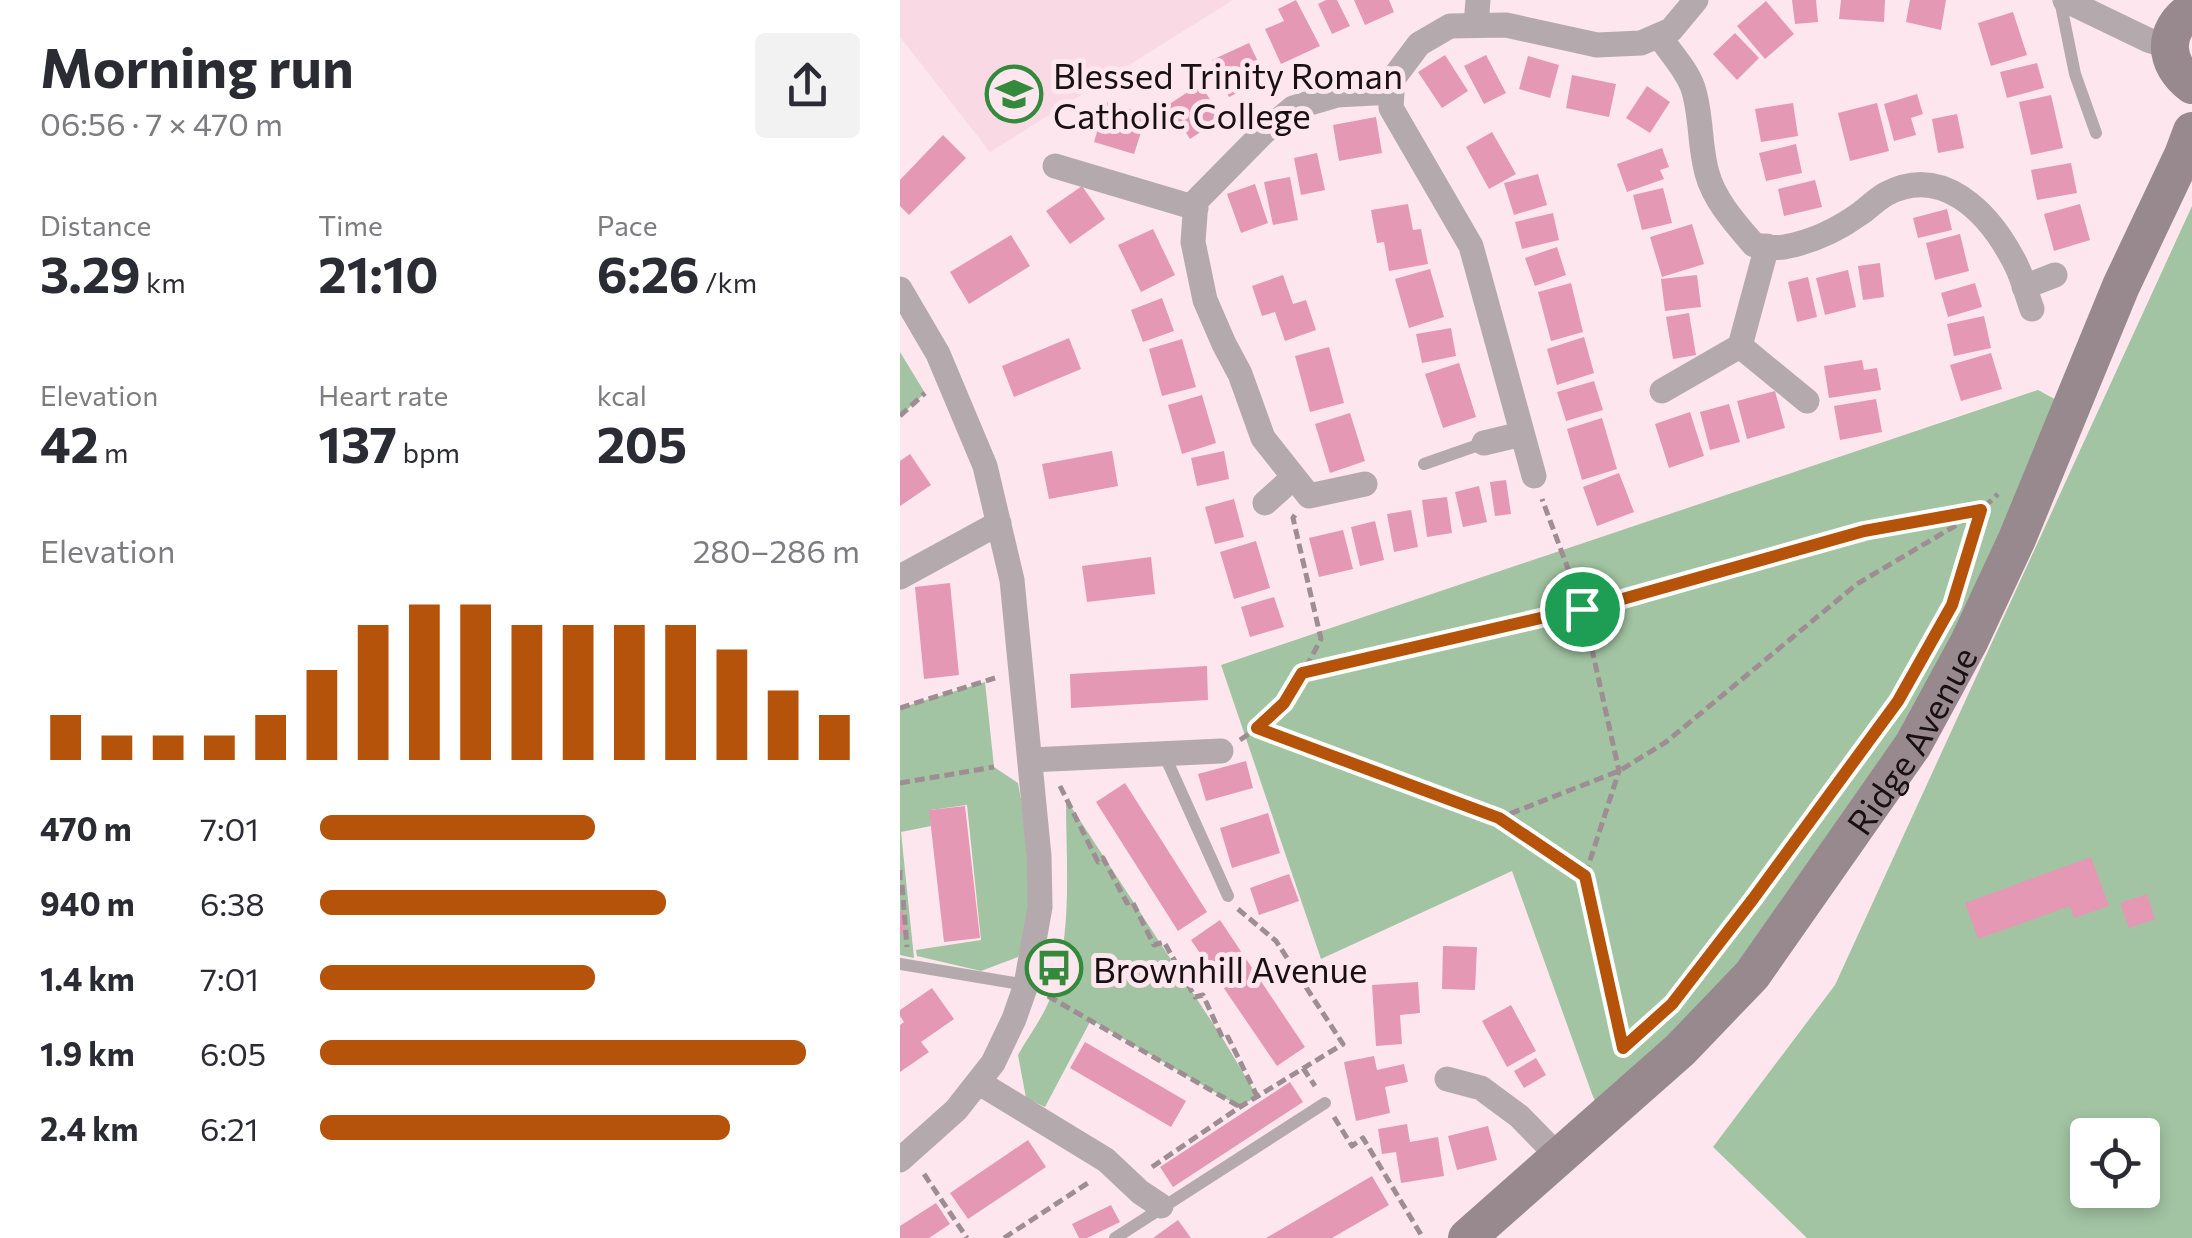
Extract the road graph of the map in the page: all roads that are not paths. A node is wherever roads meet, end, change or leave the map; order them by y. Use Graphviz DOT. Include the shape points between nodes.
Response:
graph roads {
  1 [pos="1696,0"];
  2 [pos="2063,0"];
  3 [pos="2192,10"];
  4 [pos="1477,13"];
  5 [pos="1658,36"];
  6 [pos="2170,46"];
  7 [pos="2192,85"];
  8 [pos="1392,92"];
  9 [pos="2192,131"];
  10 [pos="2096,133"];
  11 [pos="1055,166"];
  12 [pos="1196,208"];
  13 [pos="1767,246"];
  14 [pos="2055,275"];
  15 [pos="900,289"];
  16 [pos="1740,346"];
  17 [pos="1662,391"];
  18 [pos="1808,401"];
  19 [pos="1522,434"];
  20 [pos="1484,443"];
  21 [pos="1424,464"];
  22 [pos="1534,476"];
  23 [pos="1365,484"];
  24 [pos="1301,487"];
  25 [pos="1265,504"];
  26 [pos="999,523"];
  27 [pos="900,577"];
  28 [pos="1222,751"];
  29 [pos="1164,754"];
  30 [pos="1043,759"];
  31 [pos="1226,891"];
  32 [pos="904,965"];
  33 [pos="1026,984"];
  34 [pos="1447,1079"];
  35 [pos="978,1082"];
  36 [pos="1325,1103"];
  37 [pos="905,1156"];
  38 [pos="1560,1158"];
  39 [pos="1150,1199"];
  40 [pos="1114,1238"];
  41 [pos="1467,1238"];
  1 -- 5 [label="street"];
  2 -- 6 [label="street"];
  2 -- 10 [label="lane" via="2075,74"];
  3 -- 6 [label="street" via="2177,23"];
  4 -- 5 [label="street" via="1597,45 1642,44"];
  4 -- 8 [label="street" via="1419,44 1392,80"];
  5 -- 13 [label="street" via="1692,84 1707,177 1754,245"];
  6 -- 7 [label="street" via="2172,62"];
  8 -- 12 [label="street" via="1336,94 1293,108"];
  8 -- 19 [label="street" via="1392,108 1471,246"];
  9 -- 38 [label="street, Ridge Avenue" via="2017,538 1913,746 1752,974 1680,1050"];
  11 -- 12 [label="street"];
  12 -- 24 [label="street" via="1192,242 1206,300 1263,438"];
  13 -- 14 [label="street" via="1824,235 1910,185 1943,187 1981,213 2015,261 2028,298"];
  13 -- 16 [label="street"];
  15 -- 26 [label="street" via="938,354 985,466"];
  16 -- 17 [label="street"];
  16 -- 18 [label="street"];
  19 -- 20 [label="street"];
  19 -- 22 [label="street"];
  20 -- 21 [label="lane"];
  23 -- 24 [label="street"];
  24 -- 25 [label="street"];
  26 -- 27 [label="street"];
  26 -- 30 [label="street" via="1021,670"];
  28 -- 29 [label="street"];
  29 -- 30 [label="street"];
  29 -- 31 [label="lane"];
  30 -- 33 [label="street" via="1040,907"];
  32 -- 33 [label="lane"];
  33 -- 35 [label="street" via="994,1063"];
  34 -- 38 [label="street" via="1481,1088"];
  35 -- 37 [label="street"];
  35 -- 39 [label="street" via="1106,1160"];
  36 -- 39 [label="lane"];
  38 -- 41 [label="street, Ridge Avenue"];
  39 -- 40 [label="lane"];
}
